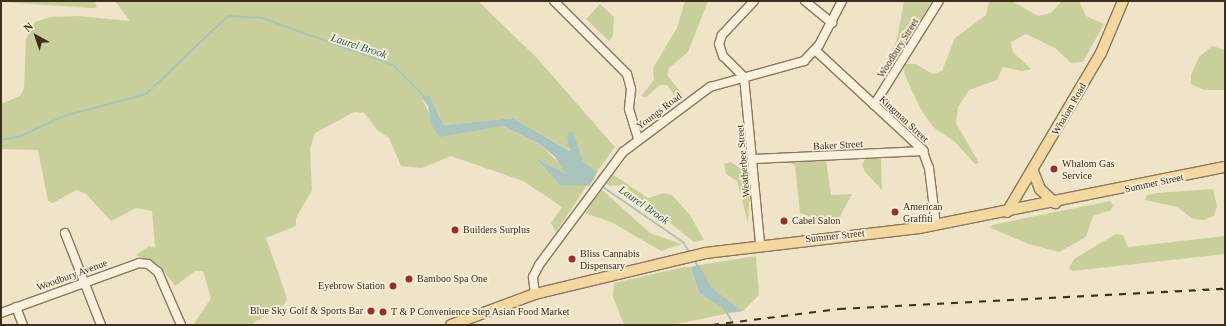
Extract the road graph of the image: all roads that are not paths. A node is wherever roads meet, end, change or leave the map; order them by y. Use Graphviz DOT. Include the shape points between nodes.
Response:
graph roads {
  1 [pos="554,1"];
  2 [pos="754,1"];
  3 [pos="805,1"];
  4 [pos="842,1"];
  5 [pos="939,1"];
  6 [pos="1123,1"];
  7 [pos="832,23"];
  8 [pos="815,50"];
  9 [pos="744,76"];
  10 [pos="631,97"];
  11 [pos="874,105"];
  12 [pos="646,134"];
  13 [pos="638,140"];
  14 [pos="924,151"];
  15 [pos="754,159"];
  16 [pos="1225,167"];
  17 [pos="1033,171"];
  18 [pos="1055,203"];
  19 [pos="1007,212"];
  20 [pos="936,225"];
  21 [pos="65,233"];
  22 [pos="760,244"];
  23 [pos="83,282"];
  24 [pos="535,294"];
  25 [pos="16,307"];
  26 [pos="1,313"];
  27 [pos="23,325"];
  28 [pos="101,325"];
  29 [pos="182,325"];
  30 [pos="450,325"];
  1 -- 10 [label="street" via="625,72"];
  2 -- 9 [label="street" via="719,41 723,56"];
  3 -- 7 [label="street"];
  4 -- 7 [label="street, Youngs Road"];
  5 -- 11 [label="street, Woodbury Street"];
  6 -- 17 [label="main road, Whalom Road" via="1102,53"];
  7 -- 8 [label="street, Youngs Road"];
  8 -- 9 [label="street, Youngs Road" via="792,66"];
  8 -- 11 [label="street, Kingman Street"];
  9 -- 12 [label="street, Youngs Road" via="703,91"];
  9 -- 15 [label="street, Weatherbee Street"];
  10 -- 12 [label="street"];
  10 -- 13 [label="street" via="629,113"];
  11 -- 14 [label="street, Kingman Street"];
  12 -- 13 [label="street, Youngs Road"];
  13 -- 24 [label="street, Youngs Road" via="607,173 535,273"];
  14 -- 15 [label="street, Baker Street"];
  14 -- 20 [label="street, Kingman Street" via="930,172"];
  15 -- 22 [label="street, Weatherbee Street"];
  16 -- 18 [label="main road, Summer Street"];
  17 -- 18 [label="main road" via="1040,190"];
  17 -- 19 [label="main road, Whalom Road"];
  18 -- 19 [label="main road, Summer Street"];
  19 -- 20 [label="main road, Summer Street"];
  20 -- 22 [label="main road, Summer Street"];
  21 -- 23 [label="street"];
  22 -- 24 [label="main road, Summer Street" via="706,253"];
  23 -- 25 [label="street, Woodbury Avenue"];
  23 -- 28 [label="street"];
  23 -- 29 [label="street, Woodbury Avenue" via="139,263 151,267 164,283"];
  24 -- 30 [label="main road, Summer Street"];
  25 -- 26 [label="street, Woodbury Avenue"];
  25 -- 27 [label="street"];
}
